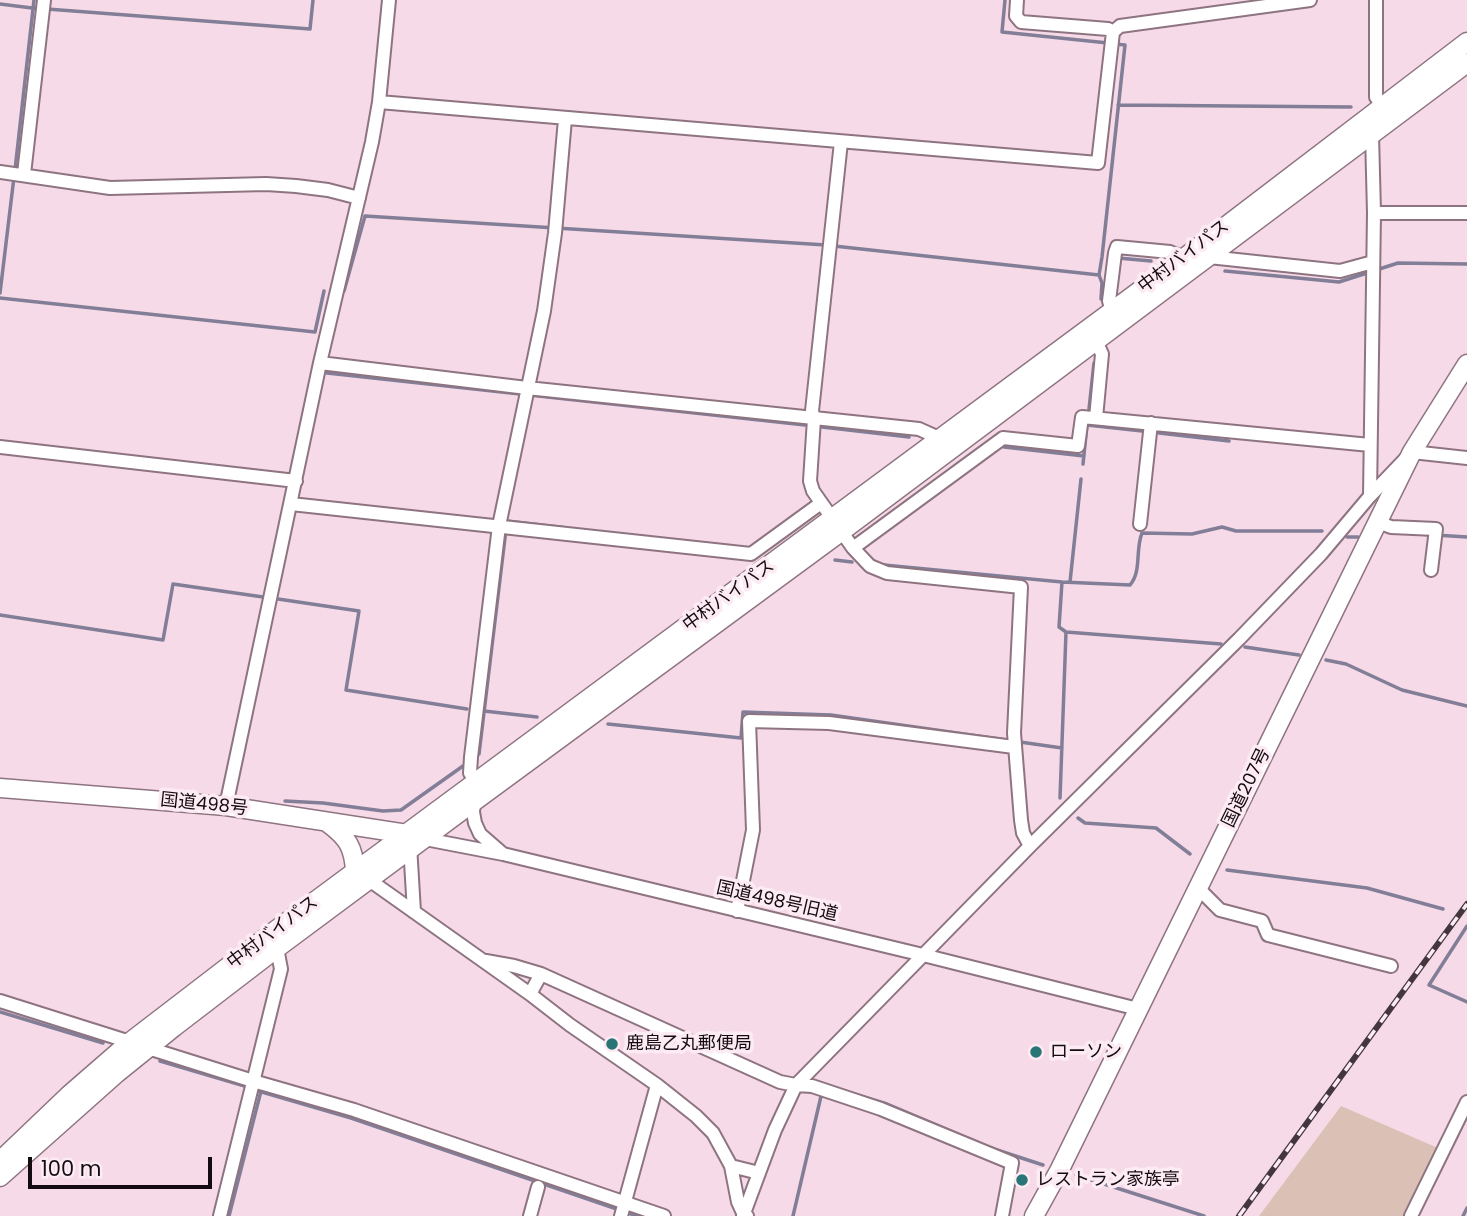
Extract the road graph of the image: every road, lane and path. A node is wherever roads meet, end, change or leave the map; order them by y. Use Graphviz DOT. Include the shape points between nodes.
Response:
graph roads {
  1 [pos="389,0"];
  2 [pos="1017,0"];
  3 [pos="1310,0"];
  4 [pos="1376,0"];
  5 [pos="43,6"];
  6 [pos="1112,39"];
  7 [pos="1467,42"];
  8 [pos="1467,63"];
  9 [pos="379,102"];
  10 [pos="1388,112"];
  11 [pos="565,119"];
  12 [pos="1367,129"];
  13 [pos="841,142"];
  14 [pos="4,172"];
  15 [pos="24,174"];
  16 [pos="359,198"];
  17 [pos="1374,212"];
  18 [pos="1467,213"];
  19 [pos="1209,257"];
  20 [pos="1184,258"];
  21 [pos="1372,268"];
  22 [pos="1112,311"];
  23 [pos="1096,341"];
  24 [pos="320,363"];
  25 [pos="1467,364"];
  26 [pos="526,393"];
  27 [pos="1096,418"];
  28 [pos="814,419"];
  29 [pos="1151,423"];
  30 [pos="984,425"];
  31 [pos="998,442"];
  32 [pos="945,444"];
  33 [pos="1370,445"];
  34 [pos="0,447"];
  35 [pos="1412,452"];
  36 [pos="1467,458"];
  37 [pos="296,481"];
  38 [pos="1370,496"];
  39 [pos="821,503"];
  40 [pos="291,504"];
  41 [pos="1378,522"];
  42 [pos="1140,524"];
  43 [pos="837,525"];
  44 [pos="504,526"];
  45 [pos="853,548"];
  46 [pos="1431,570"];
  47 [pos="1014,747"];
  48 [pos="0,788"];
  49 [pos="476,791"];
  50 [pos="226,806"];
  51 [pos="327,822"];
  52 [pos="414,841"];
  53 [pos="1030,846"];
  54 [pos="503,854"];
  55 [pos="362,876"];
  56 [pos="1198,888"];
  57 [pos="737,911"];
  58 [pos="414,912"];
  59 [pos="275,941"];
  60 [pos="923,955"];
  61 [pos="482,961"];
  62 [pos="1391,966"];
  63 [pos="541,974"];
  64 [pos="530,994"];
  65 [pos="0,1001"];
  66 [pos="1138,1009"];
  67 [pos="130,1042"];
  68 [pos="148,1048"];
  69 [pos="253,1081"];
  70 [pos="657,1085"];
  71 [pos="796,1085"];
  72 [pos="1467,1101"];
  73 [pos="1462,1124"];
  74 [pos="0,1161"];
  75 [pos="731,1167"];
  76 [pos="759,1173"];
  77 [pos="0,1177"];
  78 [pos="538,1187"];
  79 [pos="622,1211"];
  80 [pos="220,1216"];
  81 [pos="530,1216"];
  82 [pos="664,1216"];
  83 [pos="745,1216"];
  84 [pos="1002,1216"];
  85 [pos="1034,1216"];
  86 [pos="1411,1216"];
  1 -- 9 [label="street"];
  2 -- 6 [label="street" via="1016,16 1021,22 1108,29"];
  3 -- 6 [label="street" via="1120,26"];
  4 -- 10 [label="street" via="1376,97"];
  5 -- 15 [label="street"];
  6 -- 13 [label="street" via="1098,163"];
  7 -- 10 [label="highway, 中村バイパス"];
  8 -- 10 [label="highway, 中村バイパス"];
  9 -- 11 [label="street"];
  9 -- 16 [label="street"];
  10 -- 12 [label="highway, 中村バイパス"];
  11 -- 13 [label="street"];
  11 -- 26 [label="street" via="544,311"];
  12 -- 17 [label="street"];
  12 -- 19 [label="highway, 中村バイパス"];
  12 -- 20 [label="highway, 中村バイパス"];
  13 -- 28 [label="street"];
  14 -- 15 [label="street"];
  15 -- 16 [label="street" via="110,188 266,184"];
  16 -- 24 [label="street"];
  17 -- 18 [label="street"];
  17 -- 21 [label="street"];
  19 -- 21 [label="street" via="1340,271"];
  19 -- 23 [label="highway, 中村バイパス"];
  20 -- 22 [label="highway, 中村バイパス"];
  20 -- 22 [label="street" via="1170,252 1117,247 1109,301"];
  21 -- 33 [label="street"];
  22 -- 32 [label="highway, 中村バイパス"];
  23 -- 27 [label="street" via="1102,354"];
  23 -- 30 [label="highway, 中村バイパス"];
  24 -- 26 [label="street"];
  24 -- 37 [label="street"];
  25 -- 35 [label="highway, 国道207号"];
  26 -- 28 [label="street"];
  26 -- 44 [label="street"];
  27 -- 29 [label="street"];
  27 -- 31 [label="street" via="1082,416 1078,446 1003,438"];
  28 -- 32 [label="street" via="919,429"];
  28 -- 39 [label="street" via="810,481"];
  29 -- 33 [label="street"];
  29 -- 42 [label="street"];
  30 -- 31 [label="street"];
  30 -- 32 [label="highway, 中村バイパス"];
  31 -- 45 [label="street"];
  32 -- 43 [label="highway, 中村バイパス"];
  33 -- 38 [label="street"];
  34 -- 37 [label="street"];
  35 -- 36 [label="street"];
  35 -- 38 [label="street"];
  35 -- 41 [label="highway, 国道207号"];
  37 -- 40 [label="street"];
  38 -- 53 [label="street" via="1239,639"];
  39 -- 43 [label="street"];
  39 -- 44 [label="street" via="751,554"];
  40 -- 44 [label="street"];
  40 -- 50 [label="street"];
  41 -- 46 [label="street" via="1436,529"];
  41 -- 56 [label="highway, 国道207号"];
  43 -- 45 [label="street"];
  43 -- 49 [label="highway, 中村バイパス"];
  44 -- 49 [label="street" via="471,757"];
  45 -- 47 [label="street" via="870,566 887,573 1021,587"];
  47 -- 53 [label="street" via="1023,833"];
  47 -- 57 [label="street" via="830,723 749,721 754,830"];
  48 -- 50 [label="highway, 国道498号"];
  49 -- 52 [label="highway, 中村バイパス"];
  49 -- 54 [label="street" via="475,824"];
  50 -- 51 [label="highway, 国道498号"];
  51 -- 52 [label="highway, 国道498号"];
  51 -- 55 [label="highway" via="345,837"];
  52 -- 54 [label="street, 国道498号旧道"];
  52 -- 55 [label="highway, 中村バイパス"];
  52 -- 58 [label="street"];
  53 -- 60 [label="street"];
  54 -- 57 [label="street, 国道498号旧道"];
  55 -- 58 [label="street"];
  55 -- 59 [label="highway, 中村バイパス"];
  56 -- 62 [label="street" via="1220,909 1262,921 1268,935"];
  56 -- 66 [label="highway, 国道207号"];
  57 -- 60 [label="street, 国道498号旧道"];
  58 -- 61 [label="street"];
  59 -- 67 [label="highway, 中村バイパス"];
  59 -- 68 [label="highway, 中村バイパス"];
  59 -- 69 [label="street" via="281,969"];
  60 -- 66 [label="street, 国道498号旧道"];
  60 -- 71 [label="street"];
  61 -- 63 [label="street"];
  61 -- 64 [label="street"];
  63 -- 64 [label="street"];
  63 -- 71 [label="street" via="780,1082"];
  64 -- 70 [label="street"];
  65 -- 67 [label="street"];
  66 -- 85 [label="highway, 国道207号"];
  67 -- 74 [label="highway, 中村バイパス"];
  68 -- 69 [label="street"];
  68 -- 77 [label="highway, 中村バイパス"];
  69 -- 79 [label="street" via="354,1110"];
  69 -- 80 [label="street"];
  70 -- 75 [label="street" via="713,1133"];
  70 -- 79 [label="street"];
  71 -- 76 [label="street"];
  71 -- 84 [label="street" via="881,1109 1012,1163"];
  72 -- 73 [label="street"];
  73 -- 86 [label="street"];
  75 -- 76 [label="street"];
  75 -- 83 [label="street"];
  76 -- 83 [label="street"];
  78 -- 81 [label="street"];
  79 -- 82 [label="street"];
}
